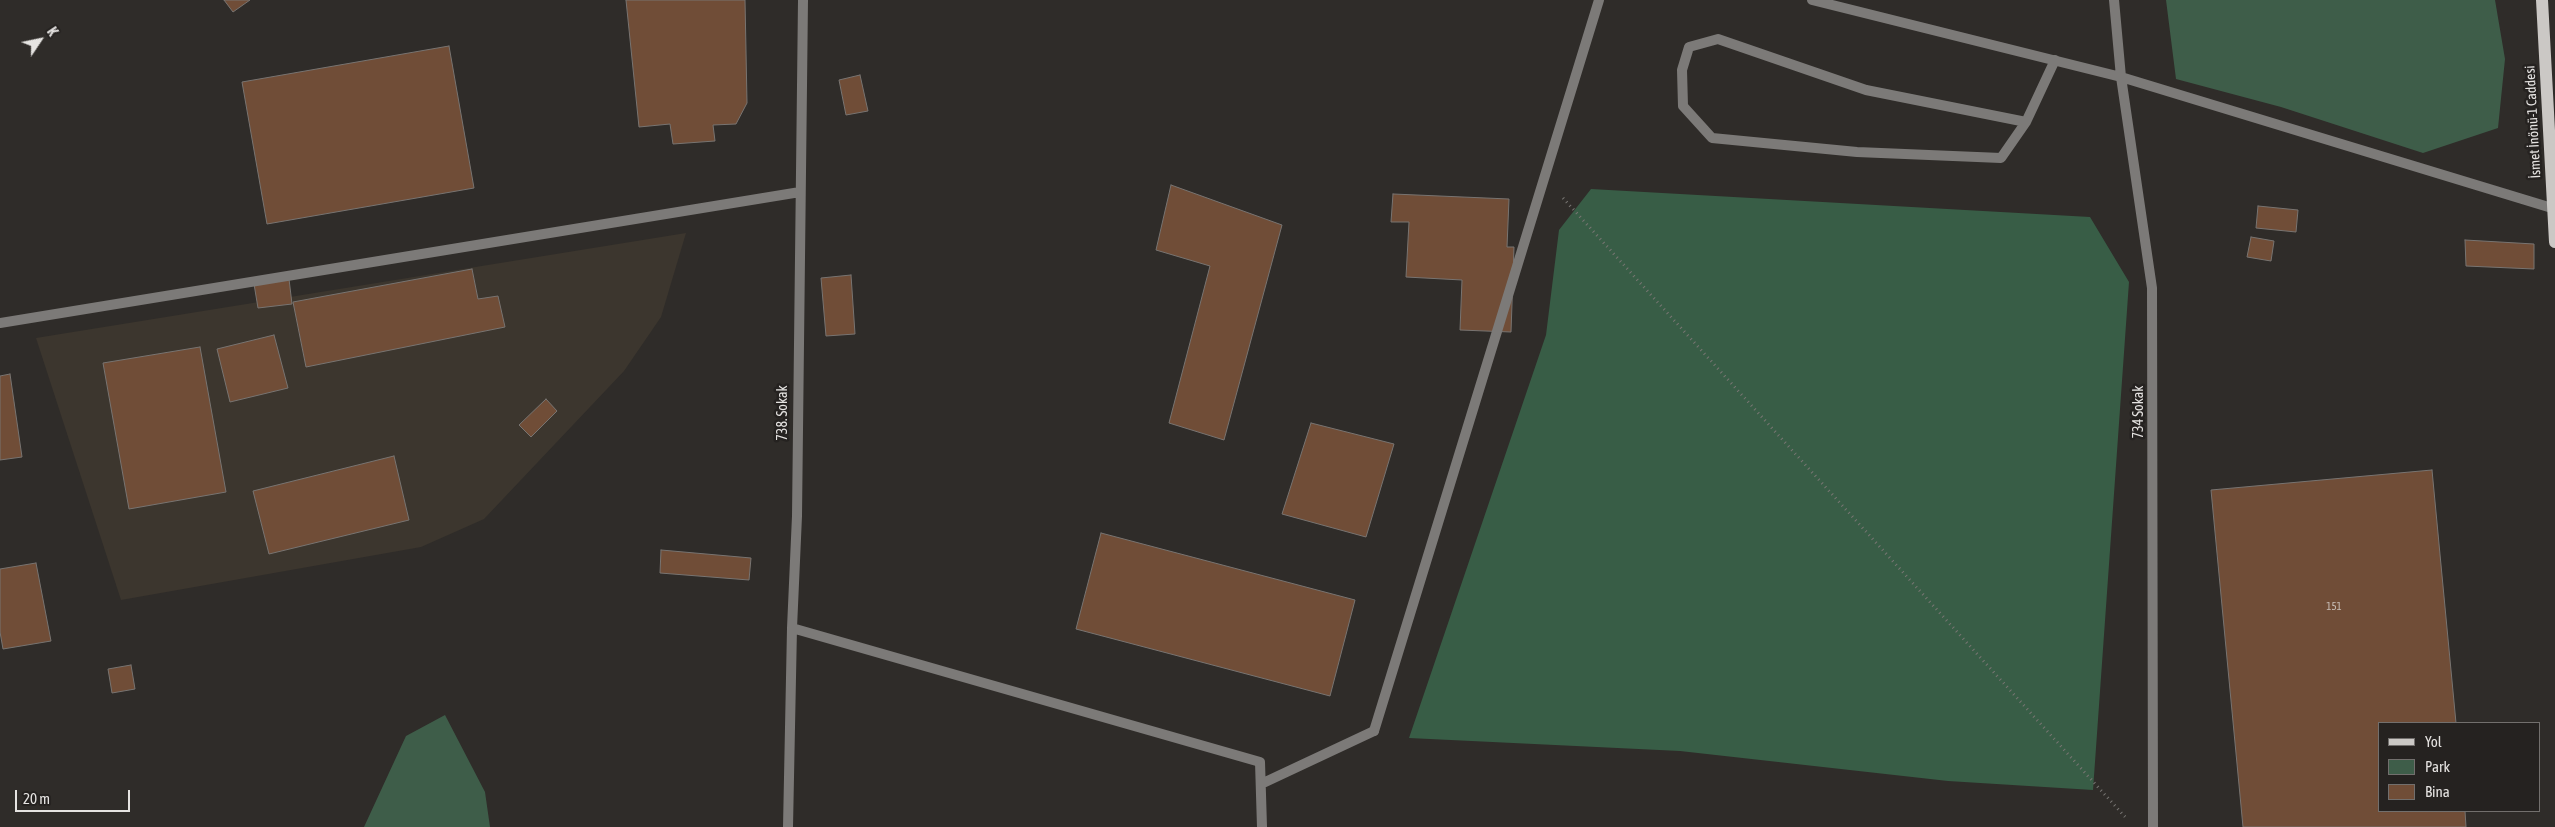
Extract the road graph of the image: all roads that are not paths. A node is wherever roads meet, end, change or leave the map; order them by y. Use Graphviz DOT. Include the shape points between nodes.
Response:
graph roads {
  1 [pos="802,0"];
  2 [pos="1599,0"];
  3 [pos="1812,0"];
  4 [pos="2114,0"];
  5 [pos="2542,0"];
  6 [pos="2055,60"];
  7 [pos="2121,77"];
  8 [pos="2026,122"];
  9 [pos="800,192"];
  10 [pos="2554,209"];
  11 [pos="2555,242"];
  12 [pos="0,323"];
  13 [pos="792,628"];
  14 [pos="1261,784"];
  15 [pos="788,827"];
  16 [pos="1262,827"];
  17 [pos="2153,827"];
  1 -- 9 [label="street, 738. Sokak"];
  2 -- 14 [label="street" via="1374,731"];
  3 -- 6 [label="street"];
  4 -- 7 [label="street, 734 Sokak"];
  5 -- 10 [label="main road, İsmet İnönü-1 Caddesi"];
  6 -- 7 [label="street"];
  6 -- 8 [label="street"];
  7 -- 10 [label="street"];
  7 -- 17 [label="street, 734 Sokak" via="2152,288"];
  8 -- 8 [label="street" via="2001,158 1857,152 1712,138 1683,106 1682,70 1689,47 1718,38 1866,90"];
  9 -- 12 [label="street"];
  9 -- 13 [label="street, 738. Sokak"];
  10 -- 11 [label="main road, İsmet İnönü-1 Caddesi"];
  13 -- 14 [label="street" via="1260,762"];
  13 -- 15 [label="street, 738. Sokak"];
  14 -- 16 [label="street"];
}
